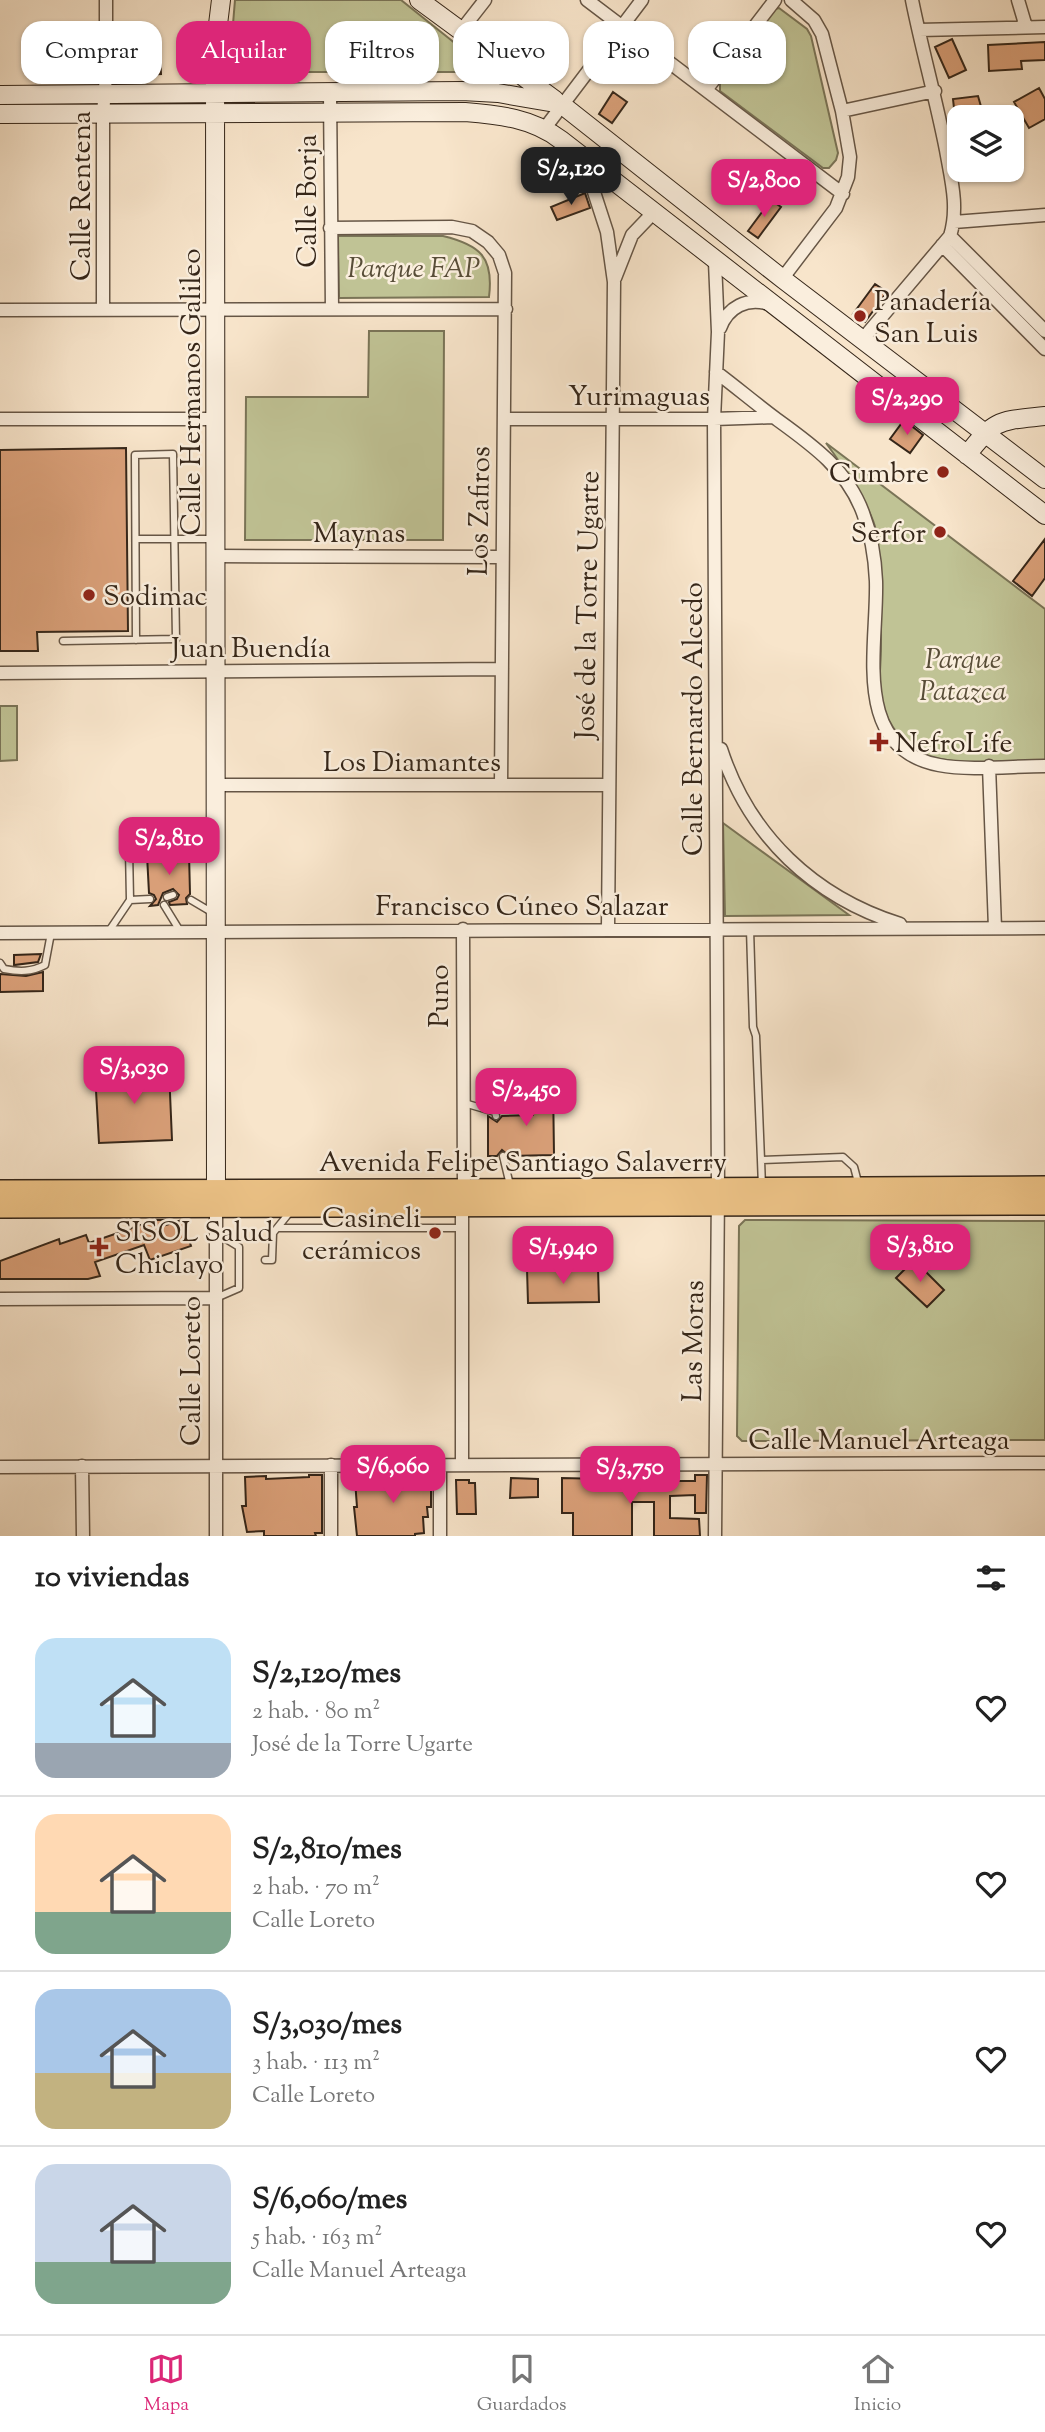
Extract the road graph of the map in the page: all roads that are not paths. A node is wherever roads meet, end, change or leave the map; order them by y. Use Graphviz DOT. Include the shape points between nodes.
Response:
graph roads {
  1 [pos="106,0"];
  2 [pos="221,0"];
  3 [pos="419,0"];
  4 [pos="485,0"];
  5 [pos="587,0"];
  6 [pos="642,0"];
  7 [pos="775,0"];
  8 [pos="791,0"];
  9 [pos="912,0"];
  10 [pos="1018,0"];
  11 [pos="469,21"];
  12 [pos="613,21"];
  13 [pos="626,21"];
  14 [pos="453,27"];
  15 [pos="1026,27"];
  16 [pos="1045,27"];
  17 [pos="919,30"];
  18 [pos="674,66"];
  19 [pos="583,76"];
  20 [pos="533,84"];
  21 [pos="706,90"];
  22 [pos="935,91"];
  23 [pos="330,93"];
  24 [pos="0,95"];
  25 [pos="105,95"];
  26 [pos="216,95"];
  27 [pos="561,104"];
  28 [pos="842,111"];
  29 [pos="216,113"];
  30 [pos="330,113"];
  31 [pos="0,114"];
  32 [pos="103,114"];
  33 [pos="545,128"];
  34 [pos="583,158"];
  35 [pos="843,194"];
  36 [pos="654,212"];
  37 [pos="1045,215"];
  38 [pos="954,222"];
  39 [pos="330,228"];
  40 [pos="946,241"];
  41 [pos="715,262"];
  42 [pos="782,279"];
  43 [pos="614,282"];
  44 [pos="772,305"];
  45 [pos="103,309"];
  46 [pos="216,309"];
  47 [pos="331,309"];
  48 [pos="506,309"];
  49 [pos="0,310"];
  50 [pos="1045,331"];
  51 [pos="718,332"];
  52 [pos="862,341"];
  53 [pos="1045,349"];
  54 [pos="716,372"];
  55 [pos="1045,416"];
  56 [pos="773,417"];
  57 [pos="0,419"];
  58 [pos="216,419"];
  59 [pos="504,419"];
  60 [pos="612,419"];
  61 [pos="714,419"];
  62 [pos="984,432"];
  63 [pos="967,455"];
  64 [pos="1045,479"];
  65 [pos="1045,515"];
  66 [pos="136,539"];
  67 [pos="174,539"];
  68 [pos="216,547"];
  69 [pos="502,557"];
  70 [pos="136,640"];
  71 [pos="63,641"];
  72 [pos="502,669"];
  73 [pos="216,671"];
  74 [pos="0,673"];
  75 [pos="717,738"];
  76 [pos="989,766"];
  77 [pos="1045,766"];
  78 [pos="216,785"];
  79 [pos="501,785"];
  80 [pos="609,785"];
  81 [pos="216,820"];
  82 [pos="150,899"];
  83 [pos="130,900"];
  84 [pos="191,900"];
  85 [pos="164,905"];
  86 [pos="216,923"];
  87 [pos="914,928"];
  88 [pos="995,928"];
  89 [pos="1045,928"];
  90 [pos="463,929"];
  91 [pos="608,929"];
  92 [pos="717,929"];
  93 [pos="750,929"];
  94 [pos="180,931"];
  95 [pos="109,932"];
  96 [pos="0,933"];
  97 [pos="51,933"];
  98 [pos="0,963"];
  99 [pos="463,1102"];
  100 [pos="496,1116"];
  101 [pos="503,1156"];
  102 [pos="761,1160"];
  103 [pos="1045,1186"];
  104 [pos="510,1187"];
  105 [pos="859,1188"];
  106 [pos="762,1189"];
  107 [pos="0,1190"];
  108 [pos="216,1198"];
  109 [pos="463,1198"];
  110 [pos="718,1198"];
  111 [pos="1045,1206"];
  112 [pos="294,1208"];
  113 [pos="429,1208"];
  114 [pos="0,1209"];
  115 [pos="355,1217"];
  116 [pos="279,1228"];
  117 [pos="429,1228"];
  118 [pos="462,1228"];
  119 [pos="216,1233"];
  120 [pos="265,1260"];
  121 [pos="216,1298"];
  122 [pos="0,1299"];
  123 [pos="1045,1463"];
  124 [pos="716,1464"];
  125 [pos="331,1465"];
  126 [pos="440,1465"];
  127 [pos="462,1465"];
  128 [pos="82,1466"];
  129 [pos="216,1466"];
  130 [pos="0,1467"];
  131 [pos="83,1536"];
  132 [pos="216,1536"];
  133 [pos="331,1536"];
  134 [pos="440,1536"];
  135 [pos="715,1536"];
  1 -- 25 [label="street, Calle Rentena"];
  2 -- 26 [label="main road, Calle Hermanos Galileo"];
  3 -- 14 [label="main road"];
  4 -- 11 [label="street"];
  5 -- 12 [label="street"];
  6 -- 13 [label="street"];
  7 -- 21 [label="street"];
  8 -- 28 [label="street" via="814,20 822,34"];
  9 -- 17 [label="street"];
  10 -- 15 [label="street"];
  15 -- 16 [label="street"];
  15 -- 17 [label="street"];
  17 -- 22 [label="street"];
  18 -- 21 [label="street"];
  19 -- 27 [label="street"];
  20 -- 27 [label="main road"];
  21 -- 35 [label="street"];
  22 -- 28 [label="street"];
  22 -- 38 [label="street" via="954,197"];
  23 -- 26 [label="main road"];
  23 -- 27 [label="main road" via="498,93"];
  23 -- 30 [label="street, Calle Borja"];
  24 -- 25 [label="main road"];
  25 -- 26 [label="main road"];
  25 -- 32 [label="street, Calle Rentena"];
  26 -- 29 [label="main road, Calle Hermanos Galileo"];
  27 -- 33 [label="street"];
  27 -- 42 [label="main road"];
  28 -- 35 [label="street" via="850,157"];
  29 -- 30 [label="main road"];
  29 -- 32 [label="main road"];
  29 -- 46 [label="main road, Calle Hermanos Galileo"];
  30 -- 33 [label="main road" via="498,114"];
  30 -- 39 [label="street, Calle Borja"];
  31 -- 32 [label="main road"];
  32 -- 45 [label="street, Calle Rentena"];
  33 -- 34 [label="main road"];
  34 -- 36 [label="main road"];
  34 -- 43 [label="street, José de la Torre Ugarte" via="604,220"];
  35 -- 42 [label="street"];
  36 -- 41 [label="main road"];
  36 -- 43 [label="street, José de la Torre Ugarte" via="632,235"];
  37 -- 38 [label="street"];
  38 -- 40 [label="street"];
  39 -- 47 [label="street, Calle Borja"];
  39 -- 48 [label="street, Los Zafiros" via="452,227 472,231 499,255 505,273"];
  40 -- 50 [label="street"];
  40 -- 52 [label="street"];
  40 -- 53 [label="street"];
  41 -- 44 [label="main road"];
  41 -- 51 [label="street, Calle Bernardo Alcedo"];
  42 -- 52 [label="main road"];
  43 -- 60 [label="street, José de la Torre Ugarte"];
  44 -- 51 [label="street" via="739,305 729,312"];
  44 -- 63 [label="main road"];
  45 -- 46 [label="street"];
  45 -- 49 [label="street"];
  46 -- 47 [label="street"];
  46 -- 58 [label="main road, Calle Hermanos Galileo"];
  47 -- 48 [label="street"];
  48 -- 59 [label="street, Los Zafiros"];
  51 -- 54 [label="street, Calle Bernardo Alcedo"];
  52 -- 62 [label="main road"];
  54 -- 56 [label="street"];
  54 -- 61 [label="street, Calle Bernardo Alcedo"];
  55 -- 62 [label="main road" via="1002,422"];
  56 -- 61 [label="street, Yurimaguas"];
  56 -- 76 [label="street" via="812,444 836,468 863,513 876,579 874,696 891,738 920,760"];
  57 -- 58 [label="street"];
  58 -- 68 [label="main road, Calle Hermanos Galileo"];
  59 -- 60 [label="street, Yurimaguas"];
  59 -- 69 [label="street, Los Zafiros"];
  60 -- 61 [label="street, Yurimaguas"];
  60 -- 80 [label="street, José de la Torre Ugarte"];
  61 -- 75 [label="street, Calle Bernardo Alcedo"];
  62 -- 63 [label="main road"];
  62 -- 64 [label="main road"];
  63 -- 65 [label="main road"];
  66 -- 67 [label="lane"];
  66 -- 67 [label="lane" via="135,455 173,454"];
  66 -- 70 [label="lane"];
  67 -- 68 [label="lane"];
  67 -- 70 [label="lane" via="176,639"];
  68 -- 69 [label="street, Maynas"];
  68 -- 73 [label="main road, Calle Hermanos Galileo"];
  69 -- 72 [label="street, Los Zafiros"];
  70 -- 71 [label="lane"];
  72 -- 73 [label="street, Juan Buendía"];
  72 -- 79 [label="street, Los Zafiros"];
  73 -- 74 [label="street, Juan Buendía"];
  73 -- 78 [label="main road, Calle Hermanos Galileo"];
  75 -- 87 [label="street" via="744,804 788,860 846,902"];
  75 -- 92 [label="street, Calle Bernardo Alcedo"];
  76 -- 77 [label="street"];
  76 -- 88 [label="street"];
  78 -- 79 [label="street, Los Diamantes"];
  78 -- 81 [label="main road, Calle Loreto"];
  79 -- 80 [label="street, Los Diamantes"];
  80 -- 91 [label="street, José de la Torre Ugarte"];
  81 -- 83 [label="lane" via="179,851 129,849"];
  81 -- 86 [label="main road, Calle Loreto"];
  82 -- 83 [label="lane"];
  83 -- 95 [label="lane"];
  84 -- 86 [label="lane"];
  85 -- 94 [label="lane"];
  86 -- 90 [label="street, Francisco Cúneo Salazar"];
  86 -- 94 [label="street, Francisco Cúneo Salazar"];
  86 -- 108 [label="main road, Calle Loreto"];
  87 -- 88 [label="street, Francisco Cúneo Salazar"];
  87 -- 93 [label="street, Francisco Cúneo Salazar"];
  88 -- 89 [label="street, Francisco Cúneo Salazar"];
  90 -- 91 [label="street, Francisco Cúneo Salazar"];
  90 -- 99 [label="street, Puno"];
  91 -- 92 [label="street, Francisco Cúneo Salazar"];
  92 -- 93 [label="street, Francisco Cúneo Salazar"];
  92 -- 110 [label="street, Calle Bernardo Alcedo"];
  93 -- 102 [label="lane"];
  94 -- 95 [label="street, Francisco Cúneo Salazar"];
  95 -- 97 [label="street, Francisco Cúneo Salazar"];
  96 -- 97 [label="street, Francisco Cúneo Salazar"];
  97 -- 98 [label="lane" via="45,965 16,972"];
  99 -- 100 [label="lane"];
  99 -- 109 [label="street, Puno"];
  101 -- 104 [label="lane"];
  102 -- 105 [label="lane" via="844,1157 854,1167"];
  102 -- 106 [label="lane"];
  103 -- 105 [label="main road, Avenida Felipe Santiago Salaverry"];
  104 -- 109 [label="main road, Avenida Felipe Santiago Salaverry"];
  104 -- 110 [label="main road, Avenida Felipe Santiago Salaverry"];
  105 -- 106 [label="main road, Avenida Felipe Santiago Salaverry"];
  106 -- 110 [label="main road, Avenida Felipe Santiago Salaverry"];
  107 -- 108 [label="main road, Avenida Felipe Santiago Salaverry"];
  108 -- 109 [label="main road, Avenida Felipe Santiago Salaverry"];
  108 -- 112 [label="main road, Avenida Felipe Santiago Salaverry"];
  108 -- 114 [label="main road, Avenida Felipe Santiago Salaverry"];
  108 -- 119 [label="street, Calle Loreto"];
  109 -- 110 [label="main road, Avenida Felipe Santiago Salaverry"];
  109 -- 113 [label="main road, Avenida Felipe Santiago Salaverry"];
  109 -- 118 [label="street, Puno"];
  110 -- 111 [label="main road, Avenida Felipe Santiago Salaverry"];
  110 -- 124 [label="street, Las Moras"];
  112 -- 115 [label="main road, Avenida Felipe Santiago Salaverry"];
  112 -- 116 [label="lane"];
  113 -- 115 [label="main road, Avenida Felipe Santiago Salaverry"];
  113 -- 117 [label="lane"];
  115 -- 116 [label="lane"];
  115 -- 117 [label="lane"];
  116 -- 120 [label="lane" via="273,1233 272,1260"];
  117 -- 118 [label="lane"];
  118 -- 127 [label="street, Puno"];
  119 -- 121 [label="street, Calle Loreto"];
  119 -- 121 [label="lane" via="239,1247 243,1261 239,1288"];
  121 -- 122 [label="street"];
  121 -- 129 [label="street, Calle Loreto"];
  123 -- 124 [label="street, Calle Manuel Arteaga"];
  124 -- 127 [label="street, Calle Manuel Arteaga"];
  124 -- 135 [label="street, Las Moras"];
  125 -- 126 [label="street, Calle Manuel Arteaga"];
  125 -- 129 [label="street, Calle Manuel Arteaga"];
  125 -- 133 [label="street"];
  126 -- 127 [label="street, Calle Manuel Arteaga"];
  126 -- 134 [label="street"];
  128 -- 129 [label="street, Calle Manuel Arteaga"];
  128 -- 130 [label="street, Calle Manuel Arteaga"];
  128 -- 131 [label="street"];
  129 -- 132 [label="street, Calle Loreto"];
}
